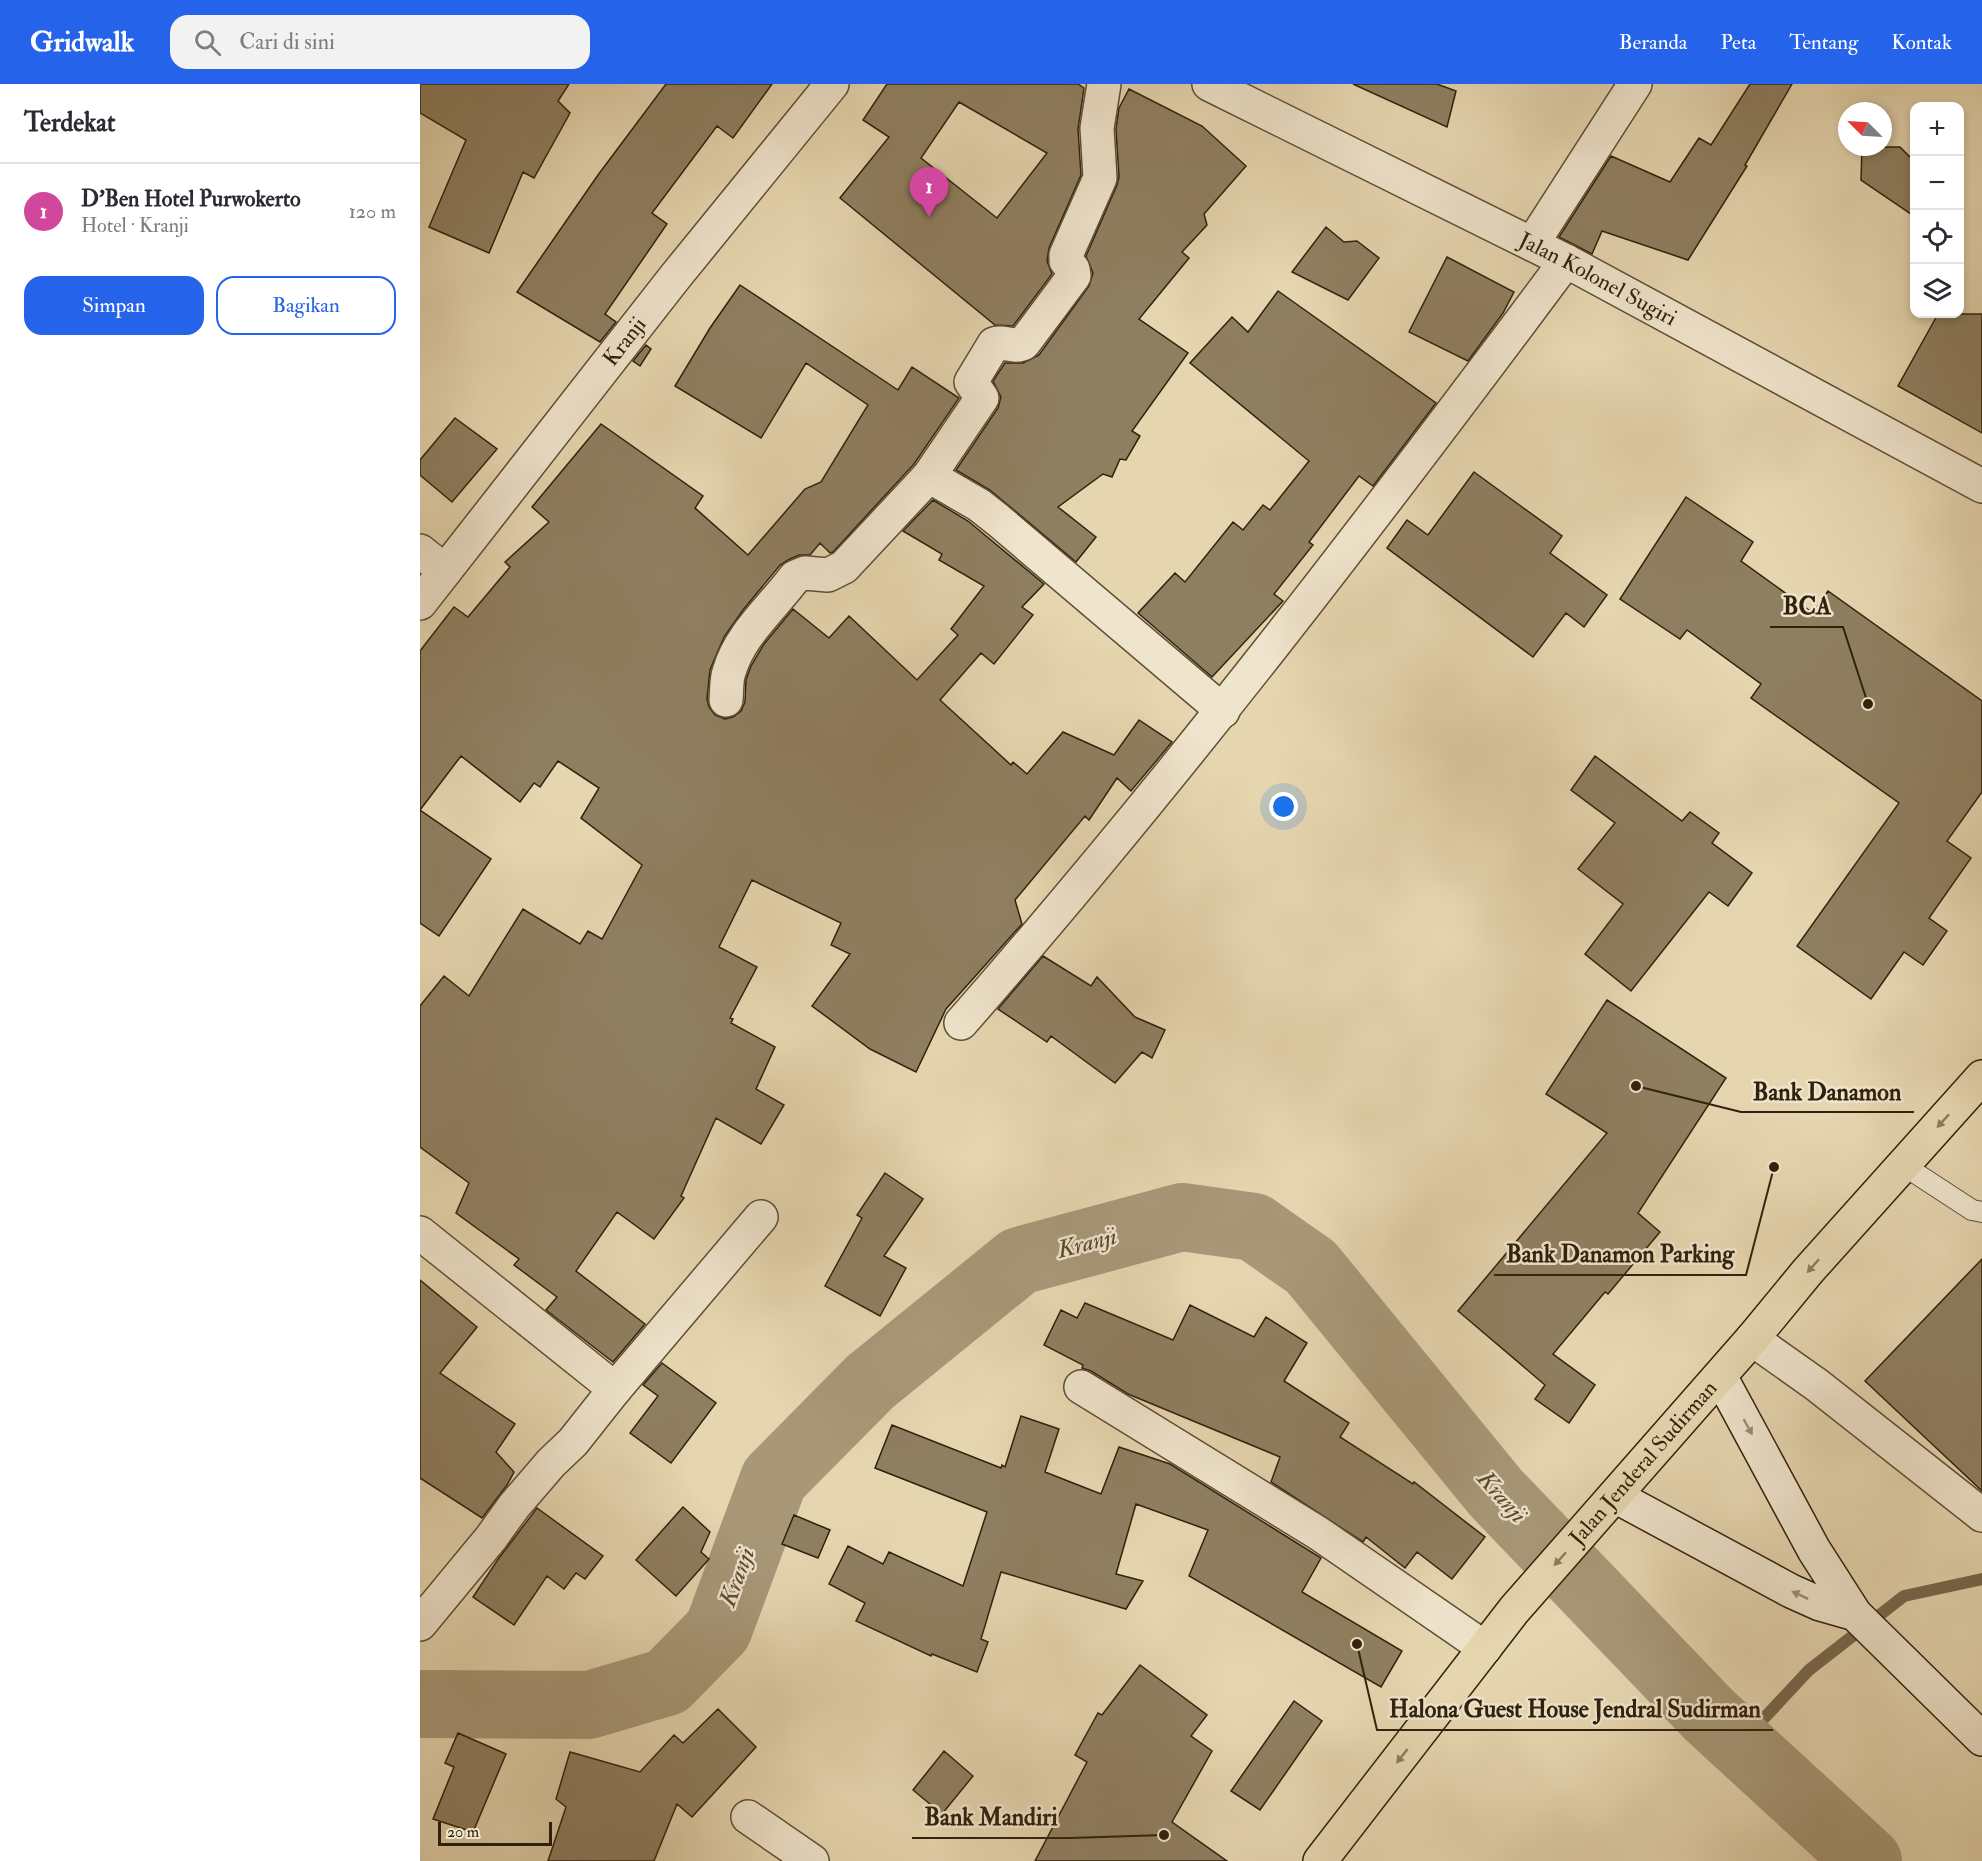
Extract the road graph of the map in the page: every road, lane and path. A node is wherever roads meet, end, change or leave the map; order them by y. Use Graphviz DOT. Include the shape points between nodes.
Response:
graph roads {
  1 [pos="832,84"];
  2 [pos="1104,84"];
  3 [pos="1209,84"];
  4 [pos="1635,84"];
  5 [pos="1532,244"];
  6 [pos="1566,261"];
  7 [pos="930,476"];
  8 [pos="1982,486"];
  9 [pos="440,560"];
  10 [pos="420,603"];
  11 [pos="726,700"];
  12 [pos="1223,711"];
  13 [pos="961,1023"];
  14 [pos="1982,1077"];
  15 [pos="1903,1166"];
  16 [pos="1982,1212"];
  17 [pos="761,1217"];
  18 [pos="420,1233"];
  19 [pos="1752,1339"];
  20 [pos="1720,1376"];
  21 [pos="1081,1387"];
  22 [pos="615,1389"];
  23 [pos="1607,1505"];
  24 [pos="1982,1515"];
  25 [pos="1855,1614"];
  26 [pos="420,1624"];
  27 [pos="1485,1648"];
  28 [pos="1982,1739"];
  29 [pos="748,1817"];
  30 [pos="813,1861"];
  31 [pos="1320,1861"];
  1 -- 9 [label="street, Kranji" via="480,526"];
  2 -- 7 [label="street" via="1097,128 1100,178 1066,255 1074,276 1024,343 994,344 970,382 982,398"];
  3 -- 5 [label="street, Jalan Kolonel Sugiri"];
  4 -- 5 [label="street"];
  5 -- 6 [label="street, Jalan Kolonel Sugiri"];
  6 -- 8 [label="street, Jalan Kolonel Sugiri"];
  6 -- 12 [label="street"];
  7 -- 11 [label="street" via="844,567 828,575 805,573 795,577 741,645 728,673"];
  7 -- 12 [label="street" via="998,520"];
  9 -- 10 [label="street, Kranji"];
  12 -- 13 [label="street" via="1054,917"];
  14 -- 15 [label="main road, Jalan Jenderal Sudirman, one-way"];
  15 -- 16 [label="lane" via="1972,1210"];
  15 -- 19 [label="main road, Jalan Jenderal Sudirman, one-way"];
  17 -- 22 [label="street"];
  18 -- 22 [label="street"];
  19 -- 20 [label="main road, Jalan Jenderal Sudirman"];
  19 -- 24 [label="street"];
  20 -- 23 [label="main road, Jalan Jenderal Sudirman"];
  20 -- 25 [label="street, one-way" via="1814,1550"];
  21 -- 27 [label="street" via="1318,1533"];
  22 -- 26 [label="street" via="514,1506"];
  25 -- 23 [label="street, one-way" via="1820,1604"];
  23 -- 27 [label="main road, Jalan Jenderal Sudirman, one-way"];
  25 -- 28 [label="street"];
  27 -- 31 [label="main road, Jalan Jenderal Sudirman, one-way"];
  29 -- 30 [label="street"];
}
